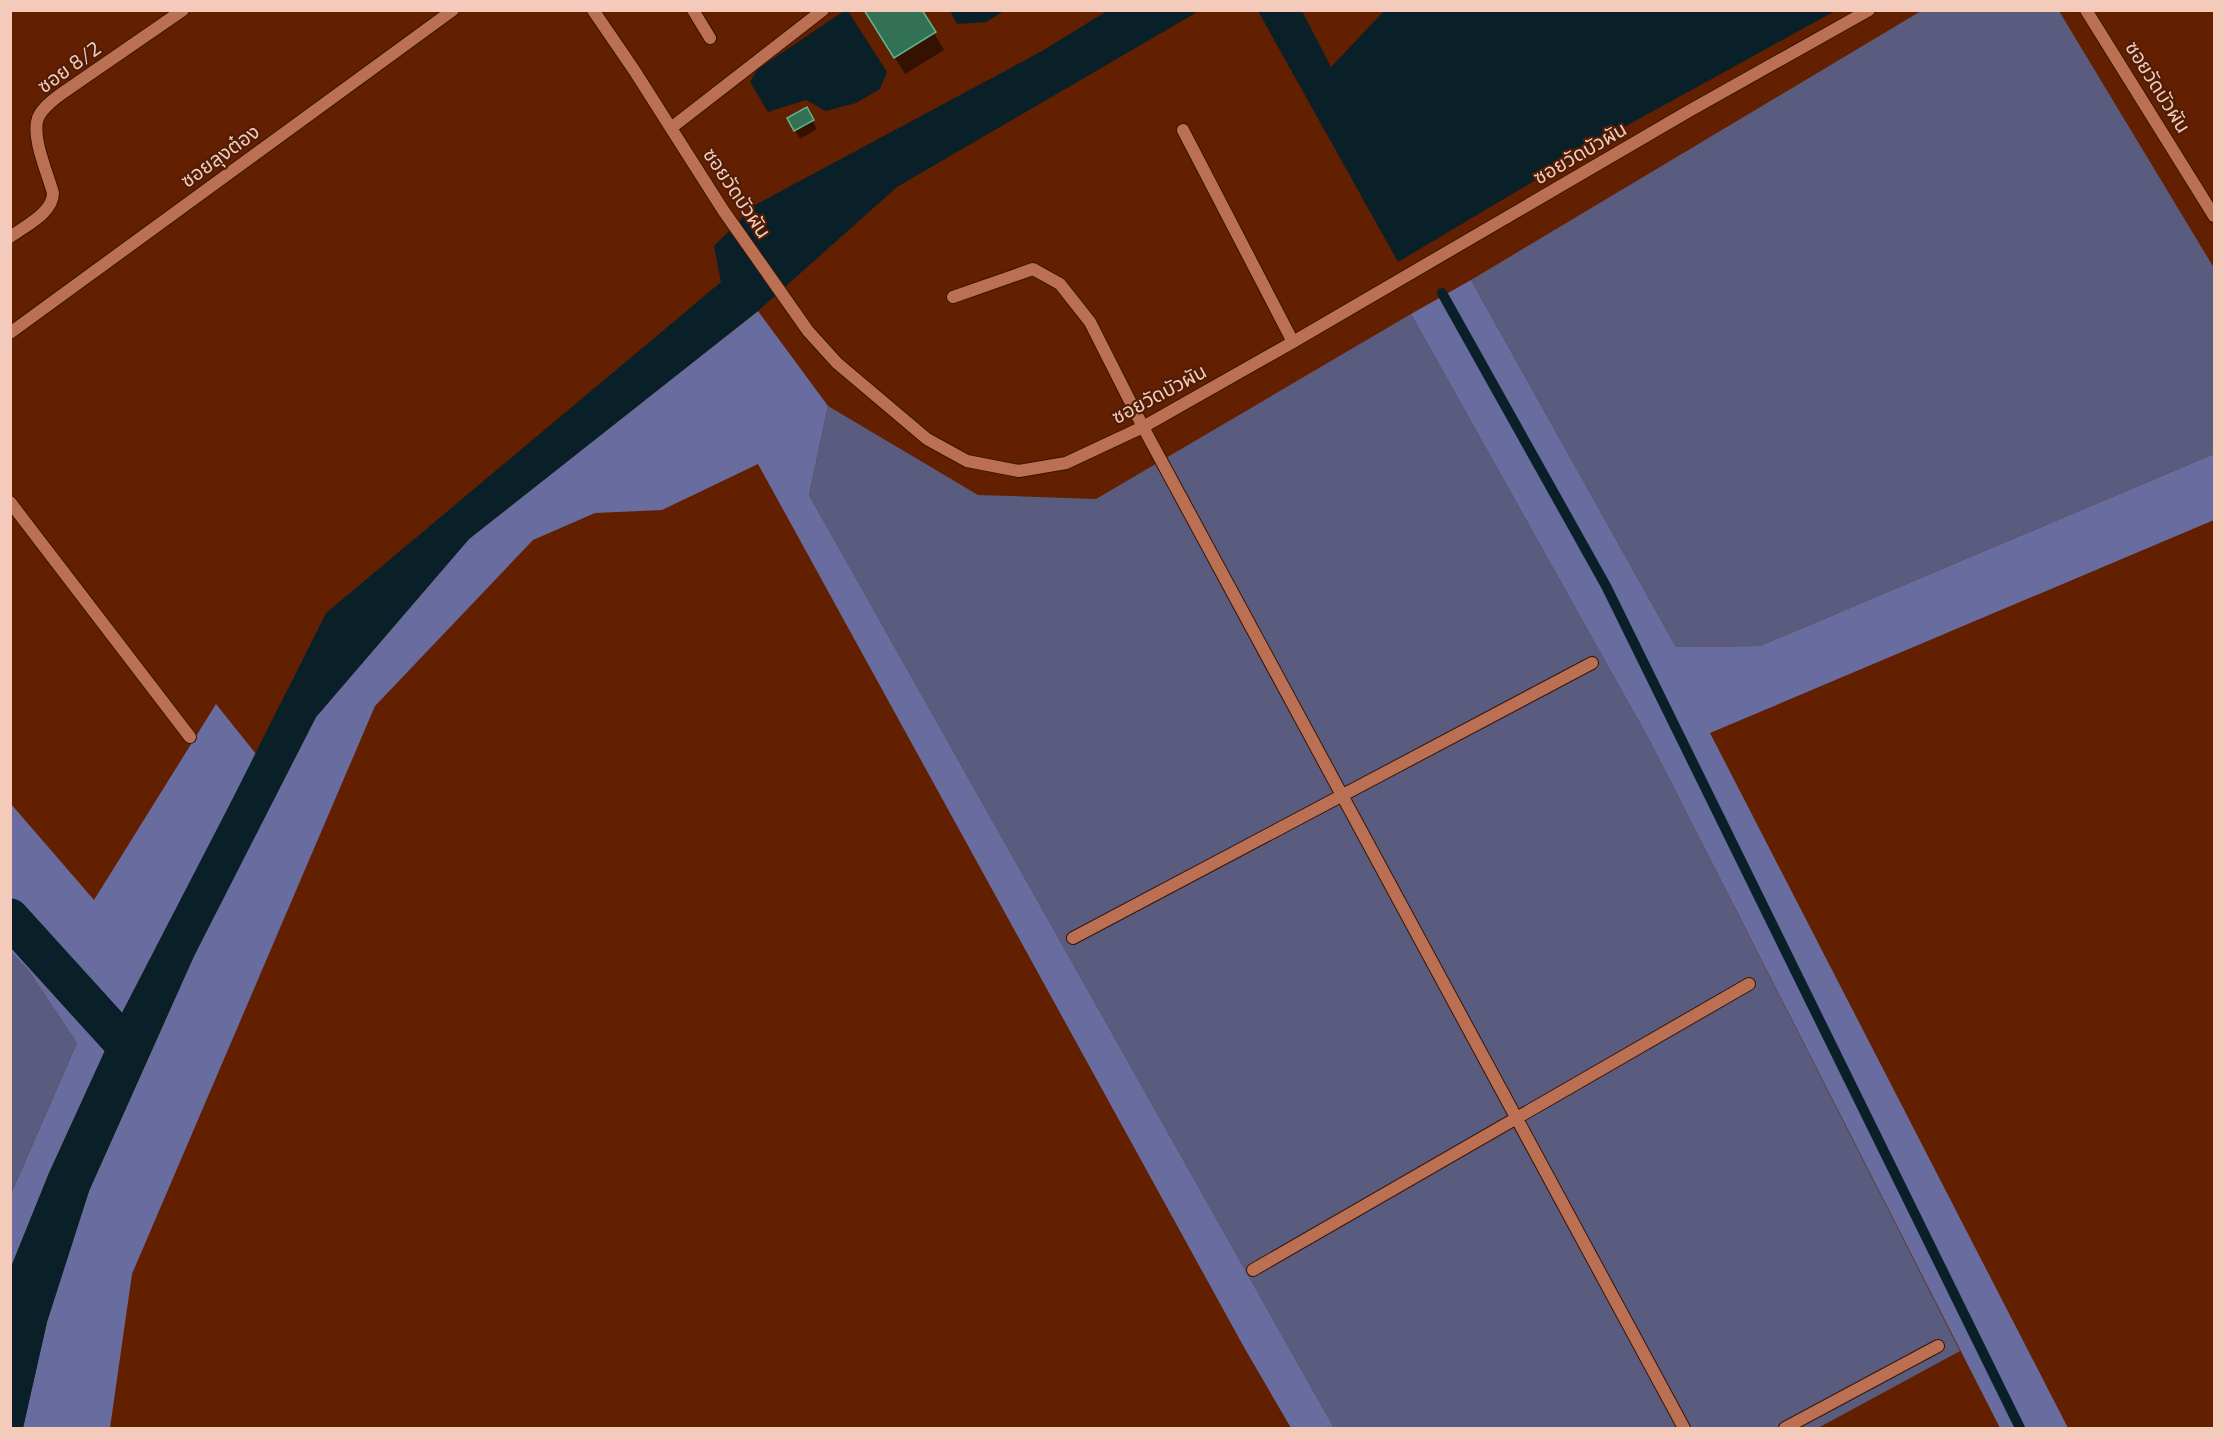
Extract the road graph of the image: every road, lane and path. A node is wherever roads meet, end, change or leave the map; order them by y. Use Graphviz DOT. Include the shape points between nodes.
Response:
graph roads {
  1 [pos="183,10"];
  2 [pos="453,10"];
  3 [pos="593,10"];
  4 [pos="693,10"];
  5 [pos="823,10"];
  6 [pos="1869,10"];
  7 [pos="2086,10"];
  8 [pos="710,38"];
  9 [pos="671,128"];
  10 [pos="1183,130"];
  11 [pos="2214,216"];
  12 [pos="10,237"];
  13 [pos="953,297"];
  14 [pos="10,333"];
  15 [pos="1293,342"];
  16 [pos="1143,427"];
  17 [pos="10,502"];
  18 [pos="1592,663"];
  19 [pos="190,737"];
  20 [pos="1342,795"];
  21 [pos="1073,938"];
  22 [pos="1749,984"];
  23 [pos="1516,1118"];
  24 [pos="1253,1270"];
  25 [pos="1938,1346"];
  26 [pos="1684,1428"];
  27 [pos="1785,1428"];
  1 -- 12 [label="street, ซอย 8/2" via="61,94 38,116 38,142 53,199 41,214"];
  2 -- 14 [label="street, ซอยลุงต๋อง"];
  3 -- 9 [label="street, ซอยวัดบัวผัน"];
  4 -- 8 [label="street"];
  5 -- 9 [label="street"];
  6 -- 15 [label="street, ซอยวัดบัวผัน"];
  7 -- 11 [label="street, ซอยวัดบัวผัน"];
  9 -- 16 [label="street, ซอยวัดบัวผัน" via="808,331 837,363 927,439 967,461 1019,471 1066,463"];
  10 -- 15 [label="street"];
  13 -- 16 [label="street" via="1034,269 1060,284 1090,322"];
  15 -- 16 [label="street, ซอยวัดบัวผัน"];
  16 -- 20 [label="street"];
  17 -- 19 [label="street"];
  18 -- 20 [label="street"];
  20 -- 21 [label="street"];
  20 -- 23 [label="street"];
  22 -- 23 [label="street"];
  23 -- 24 [label="street"];
  23 -- 26 [label="street"];
  25 -- 27 [label="street"];
}
